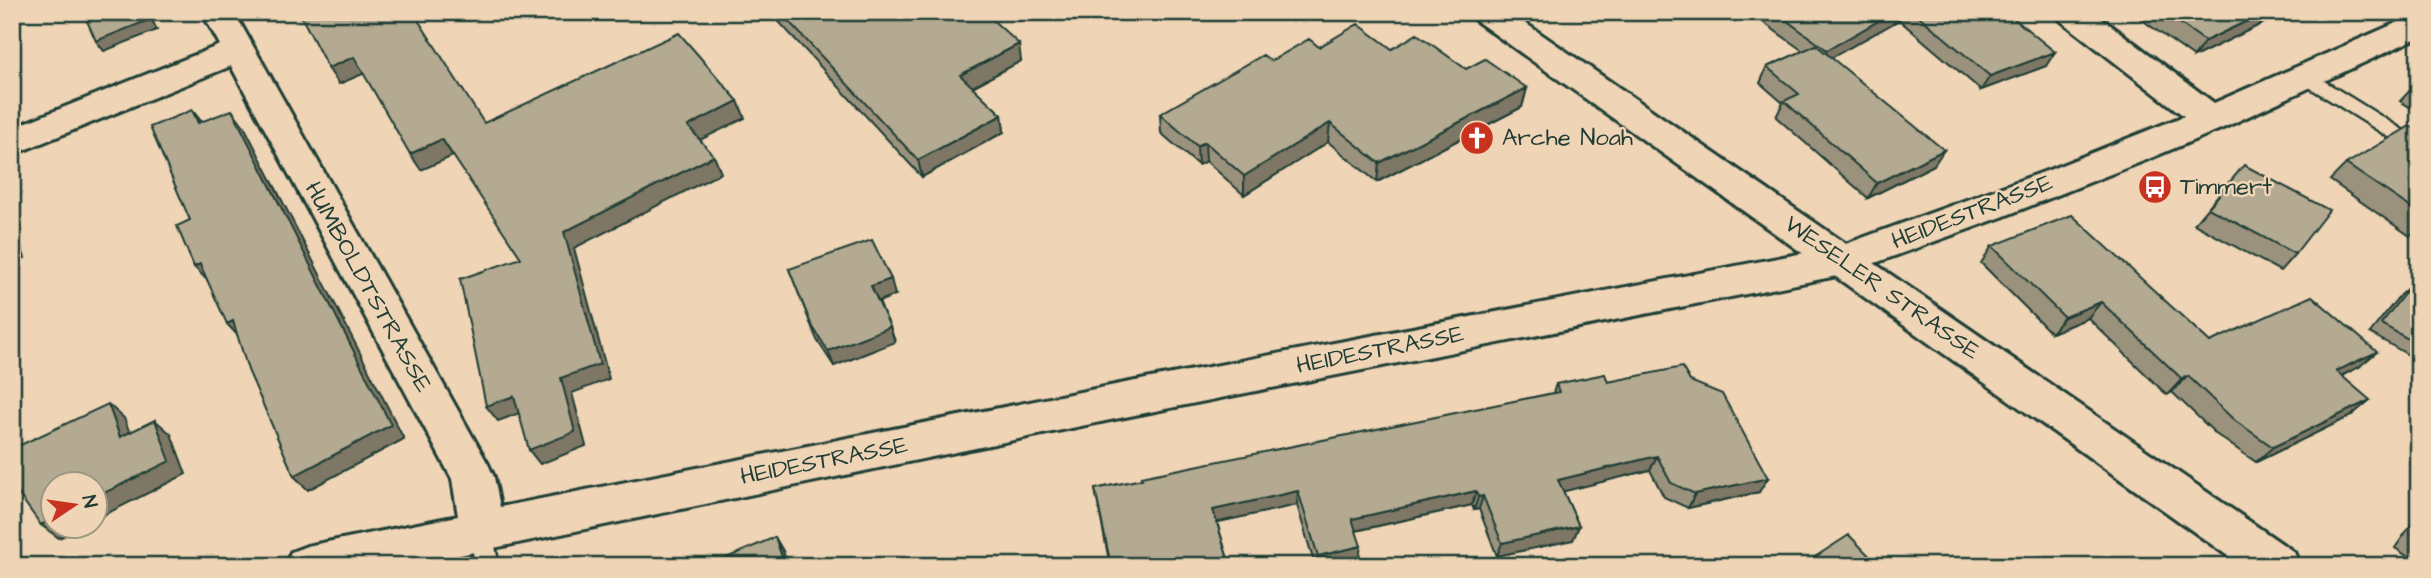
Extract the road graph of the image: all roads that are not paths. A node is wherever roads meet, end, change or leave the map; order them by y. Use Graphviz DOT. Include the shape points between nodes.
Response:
graph roads {
  1 [pos="218,12"];
  2 [pos="1486,12"];
  3 [pos="2071,12"];
  4 [pos="2419,24"];
  5 [pos="237,51"];
  6 [pos="2308,77"];
  7 [pos="2211,119"];
  8 [pos="12,142"];
  9 [pos="2419,149"];
  10 [pos="1842,260"];
  11 [pos="485,548"];
  12 [pos="307,566"];
  13 [pos="2278,566"];
  1 -- 5 [label="street, HUMBOLDTSTRASSE"];
  2 -- 10 [label="street, WESELER STRASSE"];
  3 -- 7 [label="street"];
  4 -- 6 [label="street, HEIDESTRASSE"];
  5 -- 8 [label="street"];
  5 -- 11 [label="street, HUMBOLDTSTRASSE" via="473,477"];
  6 -- 7 [label="street, HEIDESTRASSE"];
  6 -- 9 [label="lane"];
  7 -- 10 [label="street, HEIDESTRASSE"];
  10 -- 11 [label="street, HEIDESTRASSE" via="1120,401"];
  10 -- 13 [label="street, WESELER STRASSE"];
  11 -- 12 [label="street, HEIDESTRASSE"];
}
